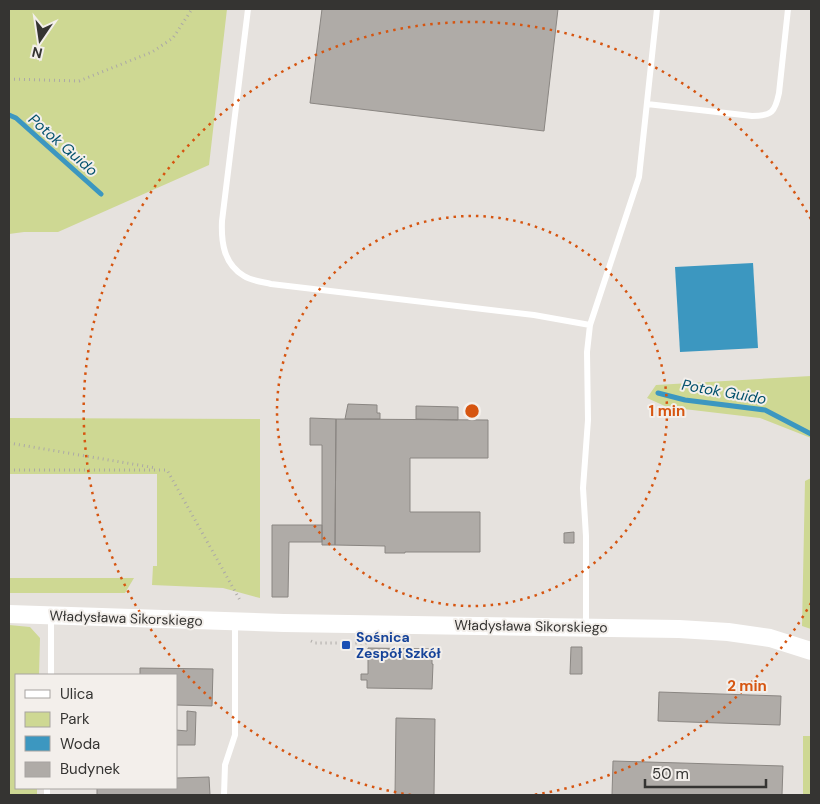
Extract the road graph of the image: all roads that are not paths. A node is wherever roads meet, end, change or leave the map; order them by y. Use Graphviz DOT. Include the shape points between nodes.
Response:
graph roads {
  1 [pos="248,9"];
  2 [pos="657,9"];
  3 [pos="788,9"];
  4 [pos="647,104"];
  5 [pos="590,325"];
  6 [pos="9,614"];
  7 [pos="51,615"];
  8 [pos="235,622"];
  9 [pos="586,627"];
  10 [pos="811,651"];
  11 [pos="50,674"];
  12 [pos="224,795"];
  1 -- 5 [label="lane" via="221,237 225,255 233,267 246,277 271,284 534,315"];
  2 -- 4 [label="lane"];
  3 -- 4 [label="lane" via="779,93 771,113 752,116"];
  4 -- 5 [label="lane" via="639,177"];
  5 -- 9 [label="lane" via="583,488"];
  6 -- 7 [label="street, Władysława Sikorskiego"];
  7 -- 8 [label="street, Władysława Sikorskiego"];
  7 -- 11 [label="lane"];
  8 -- 9 [label="street, Władysława Sikorskiego"];
  8 -- 12 [label="lane" via="235,735 225,765"];
  9 -- 10 [label="street, Władysława Sikorskiego" via="728,632 770,638"];
}
